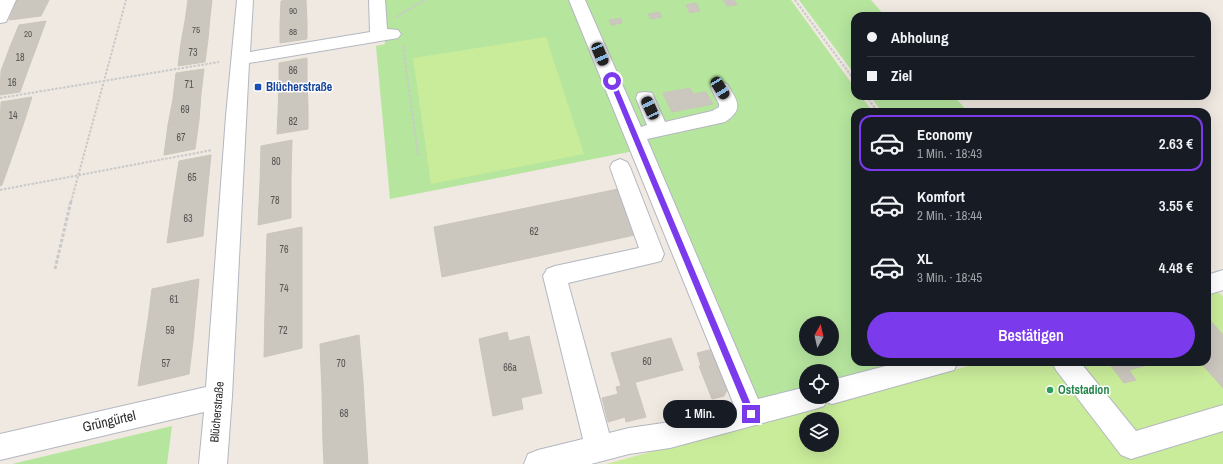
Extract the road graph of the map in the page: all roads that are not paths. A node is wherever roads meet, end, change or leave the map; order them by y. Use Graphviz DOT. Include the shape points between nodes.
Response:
graph roads {
  1 [pos="8,0"];
  2 [pos="245,0"];
  3 [pos="377,0"];
  4 [pos="577,0"];
  5 [pos="0,18"];
  6 [pos="240,59"];
  7 [pos="720,88"];
  8 [pos="645,98"];
  9 [pos="659,130"];
  10 [pos="635,135"];
  11 [pos="620,167"];
  12 [pos="1223,280"];
  13 [pos="1211,284"];
  14 [pos="930,366"];
  15 [pos="1068,366"];
  16 [pos="839,390"];
  17 [pos="219,396"];
  18 [pos="799,401"];
  19 [pos="751,414"];
  20 [pos="1223,418"];
  21 [pos="0,447"];
  22 [pos="599,448"];
  23 [pos="213,464"];
  24 [pos="538,464"];
  1 -- 5 [label="street"];
  2 -- 6 [label="street, Blücherstraße"];
  3 -- 6 [label="street" via="383,32"];
  4 -- 10 [label="street"];
  6 -- 17 [label="street, Blücherstraße"];
  7 -- 9 [label="street" via="728,101 726,113"];
  8 -- 9 [label="street"];
  9 -- 10 [label="street"];
  10 -- 19 [label="street"];
  11 -- 22 [label="street" via="653,254 555,276"];
  12 -- 13 [label="street"];
  14 -- 16 [label="street"];
  15 -- 20 [label="street" via="1131,446"];
  17 -- 21 [label="street, Grüngürtel"];
  17 -- 23 [label="street, Blücherstraße"];
  18 -- 19 [label="street"];
  19 -- 22 [label="street" via="670,435 629,440"];
  22 -- 24 [label="street"];
}
